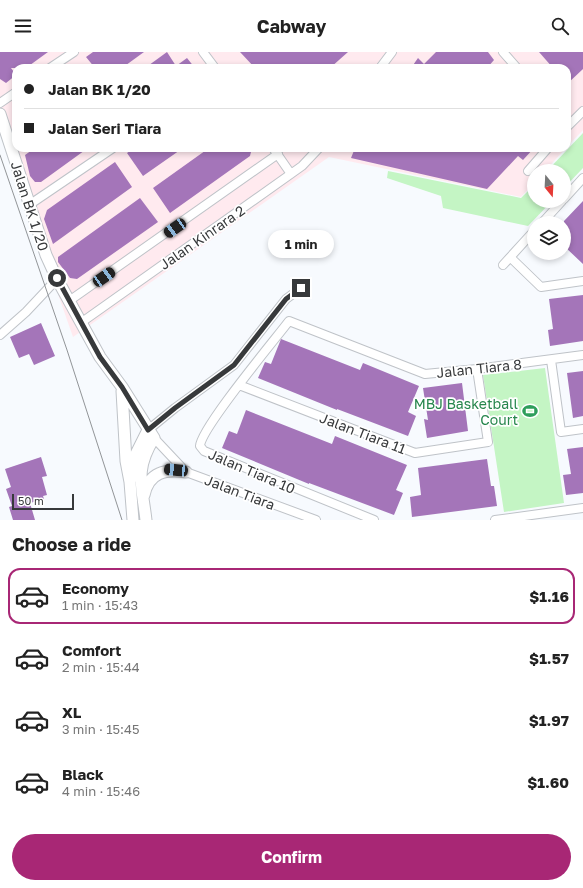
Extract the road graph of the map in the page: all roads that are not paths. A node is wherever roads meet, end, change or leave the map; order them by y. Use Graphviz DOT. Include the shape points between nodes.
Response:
graph roads {
  1 [pos="74,52"];
  2 [pos="203,52"];
  3 [pos="392,52"];
  4 [pos="504,52"];
  5 [pos="56,64"];
  6 [pos="212,64"];
  7 [pos="383,64"];
  8 [pos="514,64"];
  9 [pos="12,95"];
  10 [pos="0,103"];
  11 [pos="583,112"];
  12 [pos="0,114"];
  13 [pos="571,121"];
  14 [pos="12,152"];
  15 [pos="12,152"];
  16 [pos="107,152"];
  17 [pos="274,152"];
  18 [pos="276,152"];
  19 [pos="315,152"];
  20 [pos="545,152"];
  21 [pos="534,164"];
  22 [pos="291,174"];
  23 [pos="583,178"];
  24 [pos="571,191"];
  25 [pos="29,205"];
  26 [pos="556,208"];
  27 [pos="548,216"];
  28 [pos="527,239"];
  29 [pos="511,258"];
  30 [pos="503,265"];
  31 [pos="57,278"];
  32 [pos="583,281"];
  33 [pos="301,288"];
  34 [pos="69,301"];
  35 [pos="82,322"];
  36 [pos="0,336"];
  37 [pos="583,355"];
  38 [pos="551,360"];
  39 [pos="477,369"];
  40 [pos="239,385"];
  41 [pos="122,387"];
  42 [pos="583,429"];
  43 [pos="151,434"];
  44 [pos="186,472"];
  45 [pos="130,482"];
  46 [pos="143,499"];
  47 [pos="583,508"];
  48 [pos="552,516"];
  49 [pos="516,519"];
  50 [pos="134,520"];
  51 [pos="146,520"];
  52 [pos="316,520"];
  53 [pos="374,520"];
  54 [pos="495,520"];
  1 -- 5 [label="street"];
  2 -- 6 [label="street"];
  3 -- 7 [label="street"];
  4 -- 8 [label="street"];
  9 -- 10 [label="street"];
  11 -- 13 [label="street"];
  12 -- 15 [label="street, Jalan BK 1/20"];
  14 -- 25 [label="street, Jalan BK 1/20"];
  16 -- 25 [label="street"];
  17 -- 34 [label="street"];
  18 -- 22 [label="street"];
  19 -- 22 [label="street, Jalan Kinrara 2"];
  20 -- 21 [label="street"];
  22 -- 35 [label="street, Jalan Kinrara 2"];
  23 -- 24 [label="street"];
  25 -- 31 [label="street, Jalan BK 1/20"];
  26 -- 27 [label="street"];
  28 -- 29 [label="street"];
  29 -- 30 [label="street"];
  29 -- 32 [label="street" via="541,287"];
  31 -- 34 [label="street, Jalan BK 1/20"];
  31 -- 36 [label="street"];
  33 -- 43 [label="street" via="286,299 234,365 175,408"];
  34 -- 35 [label="street, Jalan BK 1/20"];
  35 -- 41 [label="street, Jalan BK 1/20" via="100,357"];
  37 -- 38 [label="street, Jalan Tiara 8"];
  38 -- 39 [label="street, Jalan Tiara 8"];
  38 -- 42 [label="street" via="561,432"];
  39 -- 40 [label="street, Jalan Tiara 8" via="425,374 289,321"];
  39 -- 40 [label="street, Jalan Tiara 11" via="488,442 415,453"];
  40 -- 53 [label="street, Jalan Tiara 10" via="200,440 200,446 204,451"];
  41 -- 43 [label="street, Jalan BK 1/20"];
  41 -- 45 [label="street" via="126,461"];
  43 -- 44 [label="street, Jalan Tiara"];
  43 -- 45 [label="street" via="134,458"];
  43 -- 46 [label="street" via="140,466"];
  44 -- 46 [label="street" via="168,470 155,476 146,483"];
  44 -- 52 [label="street, Jalan Tiara"];
  45 -- 50 [label="street"];
  46 -- 51 [label="street"];
  47 -- 48 [label="street"];
  48 -- 49 [label="street"];
  49 -- 54 [label="street"];
}
